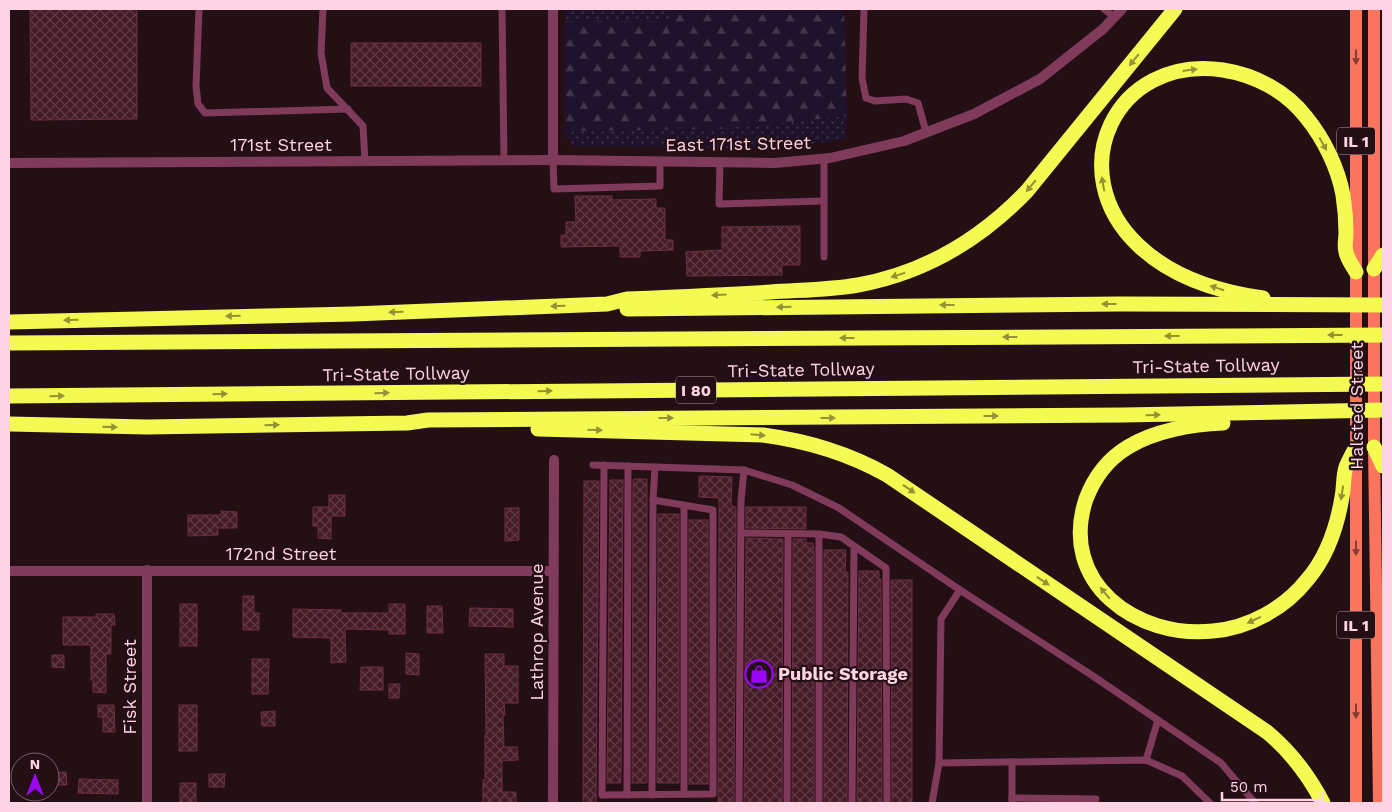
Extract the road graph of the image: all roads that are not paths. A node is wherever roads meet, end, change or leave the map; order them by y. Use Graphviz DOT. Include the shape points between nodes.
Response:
graph roads {
  1 [pos="200,9"];
  2 [pos="323,9"];
  3 [pos="502,9"];
  4 [pos="553,9"];
  5 [pos="864,9"];
  6 [pos="1104,9"];
  7 [pos="1122,9"];
  8 [pos="1175,9"];
  9 [pos="1356,9"];
  10 [pos="1374,9"];
  11 [pos="1114,18"];
  12 [pos="348,110"];
  13 [pos="926,132"];
  14 [pos="824,159"];
  15 [pos="504,160"];
  16 [pos="553,160"];
  17 [pos="364,161"];
  18 [pos="660,162"];
  19 [pos="720,162"];
  20 [pos="9,163"];
  21 [pos="824,201"];
  22 [pos="1383,255"];
  23 [pos="824,257"];
  24 [pos="1374,269"];
  25 [pos="1356,272"];
  26 [pos="607,304"];
  27 [pos="1383,305"];
  28 [pos="1315,306"];
  29 [pos="9,322"];
  30 [pos="1383,335"];
  31 [pos="9,344"];
  32 [pos="1383,384"];
  33 [pos="9,396"];
  34 [pos="1383,410"];
  35 [pos="1311,411"];
  36 [pos="407,423"];
  37 [pos="9,424"];
  38 [pos="1356,447"];
  39 [pos="1374,447"];
  40 [pos="554,460"];
  41 [pos="593,465"];
  42 [pos="604,465"];
  43 [pos="628,466"];
  44 [pos="1383,466"];
  45 [pos="655,467"];
  46 [pos="744,470"];
  47 [pos="653,500"];
  48 [pos="684,506"];
  49 [pos="741,533"];
  50 [pos="788,534"];
  51 [pos="819,534"];
  52 [pos="854,547"];
  53 [pos="147,570"];
  54 [pos="9,571"];
  55 [pos="554,571"];
  56 [pos="960,590"];
  57 [pos="1158,720"];
  58 [pos="1146,760"];
  59 [pos="1012,762"];
  60 [pos="939,763"];
  61 [pos="684,794"];
  62 [pos="627,795"];
  63 [pos="652,795"];
  64 [pos="1096,800"];
  65 [pos="1012,801"];
  66 [pos="147,803"];
  67 [pos="553,803"];
  68 [pos="739,803"];
  69 [pos="787,803"];
  70 [pos="819,803"];
  71 [pos="852,803"];
  72 [pos="887,803"];
  73 [pos="932,803"];
  74 [pos="1210,803"];
  75 [pos="1255,803"];
  76 [pos="1323,803"];
  77 [pos="1356,803"];
  78 [pos="1379,803"];
  1 -- 12 [label="lane" via="196,86 198,104 205,113"];
  2 -- 12 [label="lane" via="321,53 327,88"];
  3 -- 15 [label="lane"];
  4 -- 16 [label="street"];
  5 -- 13 [label="lane" via="862,78 866,98 906,99 918,104"];
  6 -- 11 [label="lane"];
  7 -- 11 [label="street, East 171st Street"];
  8 -- 26 [label="highway, one-way" via="1027,192 988,228 954,251 904,273 857,285 627,299"];
  9 -- 25 [label="main road, Halsted Street / IL 1, one-way"];
  10 -- 24 [label="main road, Halsted Street / IL 1"];
  11 -- 13 [label="street, East 171st Street" via="1040,79 974,114"];
  12 -- 17 [label="lane" via="364,126"];
  13 -- 14 [label="street, East 171st Street" via="904,141"];
  14 -- 19 [label="street, East 171st Street" via="775,163"];
  14 -- 21 [label="lane"];
  15 -- 16 [label="street, 171st Street"];
  15 -- 17 [label="street, 171st Street"];
  16 -- 18 [label="street, East 171st Street"];
  16 -- 18 [label="lane" via="554,189 660,186"];
  17 -- 20 [label="street, 171st Street"];
  18 -- 19 [label="street, East 171st Street"];
  19 -- 21 [label="lane" via="719,204"];
  21 -- 23 [label="lane"];
  22 -- 24 [label="highway"];
  24 -- 39 [label="main road, Halsted Street / IL 1"];
  28 -- 25 [label="highway, one-way" via="1298,299 1236,293 1196,281 1158,261 1127,233 1107,202 1101,160 1114,117 1138,90 1173,73 1215,69 1246,75 1286,96 1313,126 1334,166 1343,195 1346,252"];
  25 -- 38 [label="main road, Halsted Street / IL 1"];
  28 -- 26 [label="highway, one-way" via="1120,304 628,309"];
  26 -- 29 [label="highway, one-way"];
  27 -- 28 [label="highway"];
  30 -- 31 [label="highway, Tri-State Tollway, one-way"];
  33 -- 32 [label="highway, Tri-State Tollway / I 80, one-way"];
  34 -- 35 [label="highway"];
  36 -- 35 [label="highway, one-way" via="428,420 1123,416"];
  38 -- 35 [label="highway, one-way" via="1345,469 1339,513 1330,542 1317,568 1301,588 1275,608 1230,629 1186,632 1145,622 1109,599 1089,568 1083,552 1081,527 1089,492 1110,461 1141,440 1174,430"];
  37 -- 36 [label="highway, one-way" via="147,427"];
  36 -- 76 [label="highway, one-way" via="428,427 756,435 810,443 851,457 888,475 1267,732 1295,759"];
  38 -- 77 [label="main road, Halsted Street / IL 1, one-way"];
  39 -- 44 [label="highway"];
  39 -- 78 [label="main road, Halsted Street / IL 1"];
  40 -- 55 [label="street, Lathrop Avenue"];
  41 -- 42 [label="lane"];
  42 -- 43 [label="lane"];
  42 -- 62 [label="lane" via="602,795"];
  43 -- 45 [label="lane"];
  43 -- 62 [label="lane"];
  45 -- 46 [label="lane"];
  45 -- 47 [label="lane"];
  46 -- 49 [label="lane"];
  46 -- 56 [label="lane" via="792,484 839,508"];
  47 -- 48 [label="lane"];
  47 -- 63 [label="lane"];
  48 -- 61 [label="lane"];
  48 -- 61 [label="lane" via="713,510 713,755 712,794"];
  49 -- 50 [label="lane"];
  49 -- 68 [label="lane"];
  50 -- 51 [label="lane"];
  50 -- 69 [label="lane"];
  51 -- 52 [label="lane" via="842,537"];
  51 -- 70 [label="lane"];
  52 -- 71 [label="lane"];
  52 -- 72 [label="lane" via="886,568"];
  53 -- 54 [label="street, 172nd Street"];
  53 -- 55 [label="street, 172nd Street"];
  53 -- 66 [label="street, Fisk Street"];
  55 -- 67 [label="street, Lathrop Avenue"];
  56 -- 57 [label="lane"];
  56 -- 60 [label="lane" via="942,618"];
  57 -- 58 [label="lane"];
  57 -- 75 [label="lane" via="1221,764"];
  58 -- 59 [label="lane"];
  58 -- 74 [label="lane" via="1182,776"];
  59 -- 60 [label="lane"];
  59 -- 65 [label="lane"];
  60 -- 73 [label="lane"];
  61 -- 63 [label="lane"];
  62 -- 63 [label="lane"];
  64 -- 65 [label="lane"];
}
